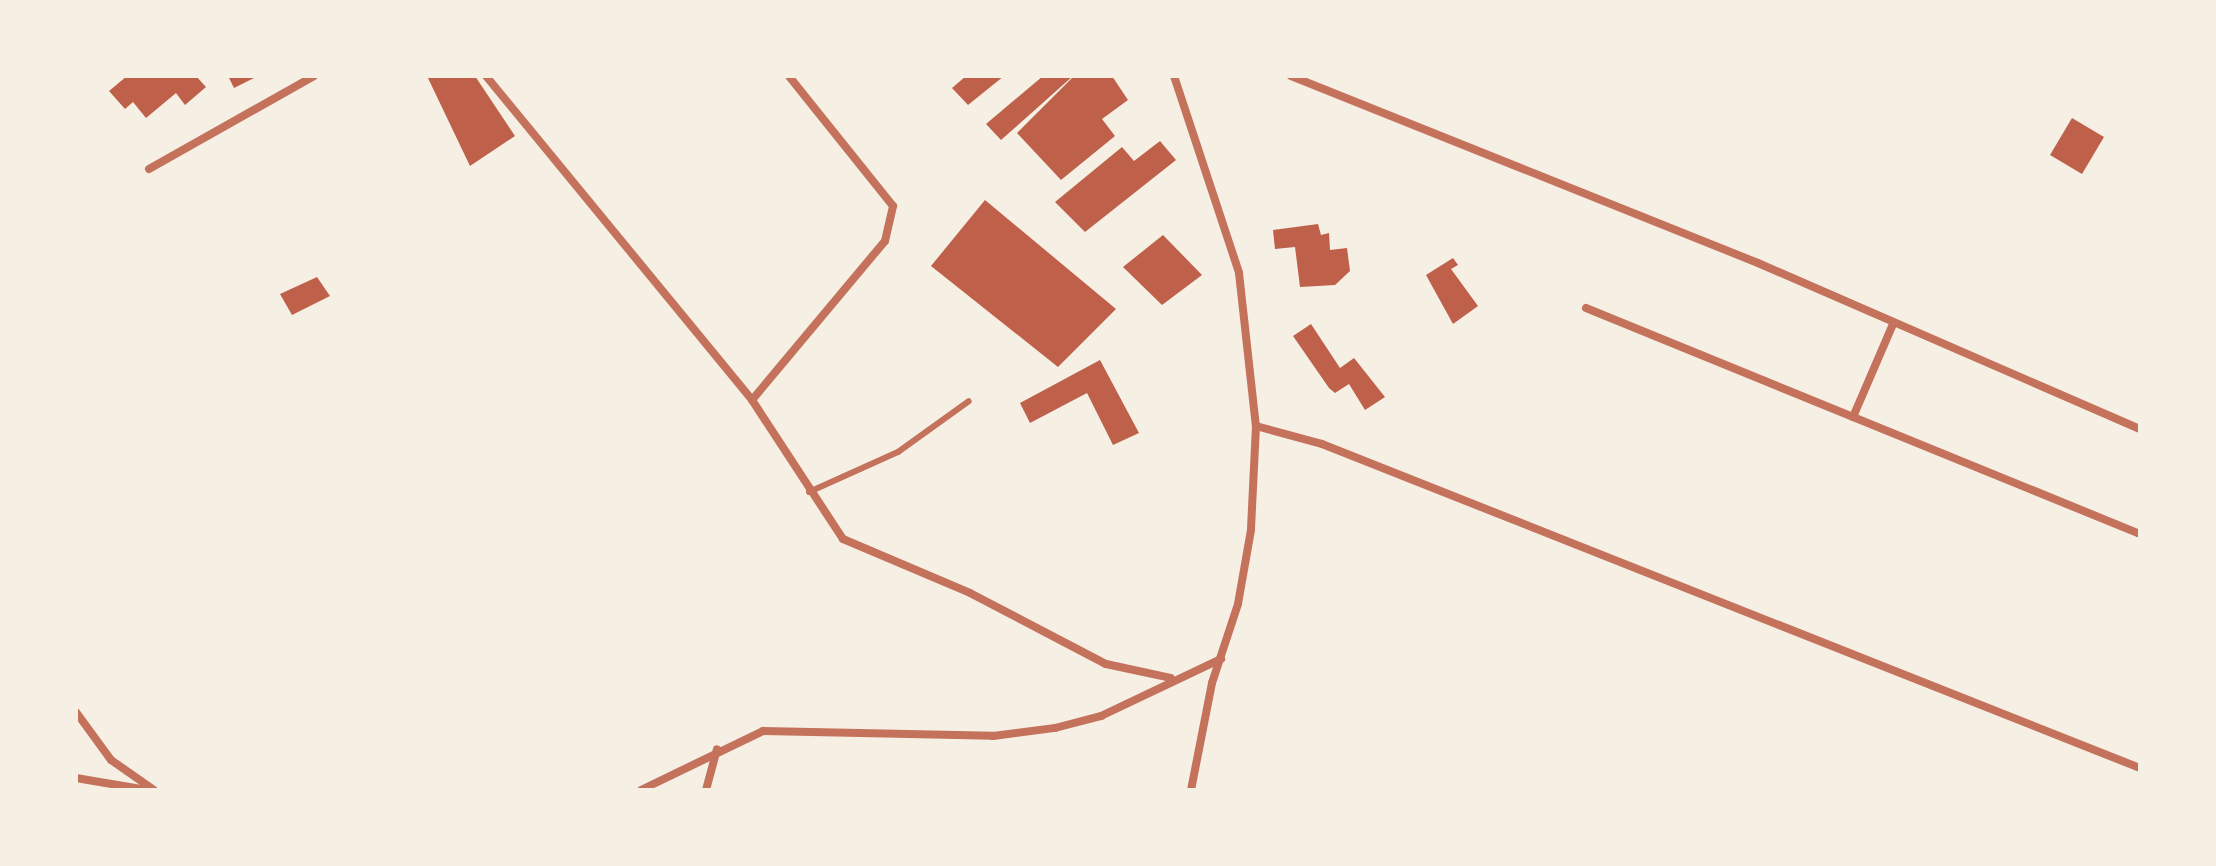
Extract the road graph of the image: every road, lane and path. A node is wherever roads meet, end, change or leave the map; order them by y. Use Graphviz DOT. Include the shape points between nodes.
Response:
graph roads {
  1 [pos="314,76"];
  2 [pos="486,76"];
  3 [pos="789,76"];
  4 [pos="1174,76"];
  5 [pos="1291,76"];
  6 [pos="149,169"];
  7 [pos="1586,308"];
  8 [pos="1894,322"];
  9 [pos="752,400"];
  10 [pos="969,401"];
  11 [pos="1853,417"];
  12 [pos="1256,426"];
  13 [pos="2140,429"];
  14 [pos="809,492"];
  15 [pos="2140,534"];
  16 [pos="1221,659"];
  17 [pos="1171,678"];
  18 [pos="76,712"];
  19 [pos="717,749"];
  20 [pos="2140,768"];
  21 [pos="76,778"];
  22 [pos="147,790"];
  23 [pos="154,790"];
  24 [pos="641,790"];
  25 [pos="706,790"];
  26 [pos="1191,790"];
  1 -- 6 [label="street"];
  2 -- 9 [label="street"];
  3 -- 9 [label="street" via="893,206 885,241"];
  4 -- 12 [label="street" via="1239,273"];
  5 -- 8 [label="street"];
  7 -- 11 [label="street"];
  8 -- 11 [label="street"];
  8 -- 13 [label="street"];
  9 -- 14 [label="street"];
  10 -- 14 [label="lane" via="898,452"];
  11 -- 15 [label="street"];
  12 -- 16 [label="street" via="1251,530"];
  12 -- 20 [label="street" via="1322,444"];
  14 -- 17 [label="street" via="843,539 970,593 1106,664"];
  16 -- 17 [label="street"];
  16 -- 26 [label="street"];
  17 -- 19 [label="street" via="1101,716 1055,728 944,737 796,727"];
  18 -- 23 [label="street" via="111,760"];
  19 -- 24 [label="street"];
  19 -- 25 [label="street"];
  21 -- 22 [label="street"];
}
